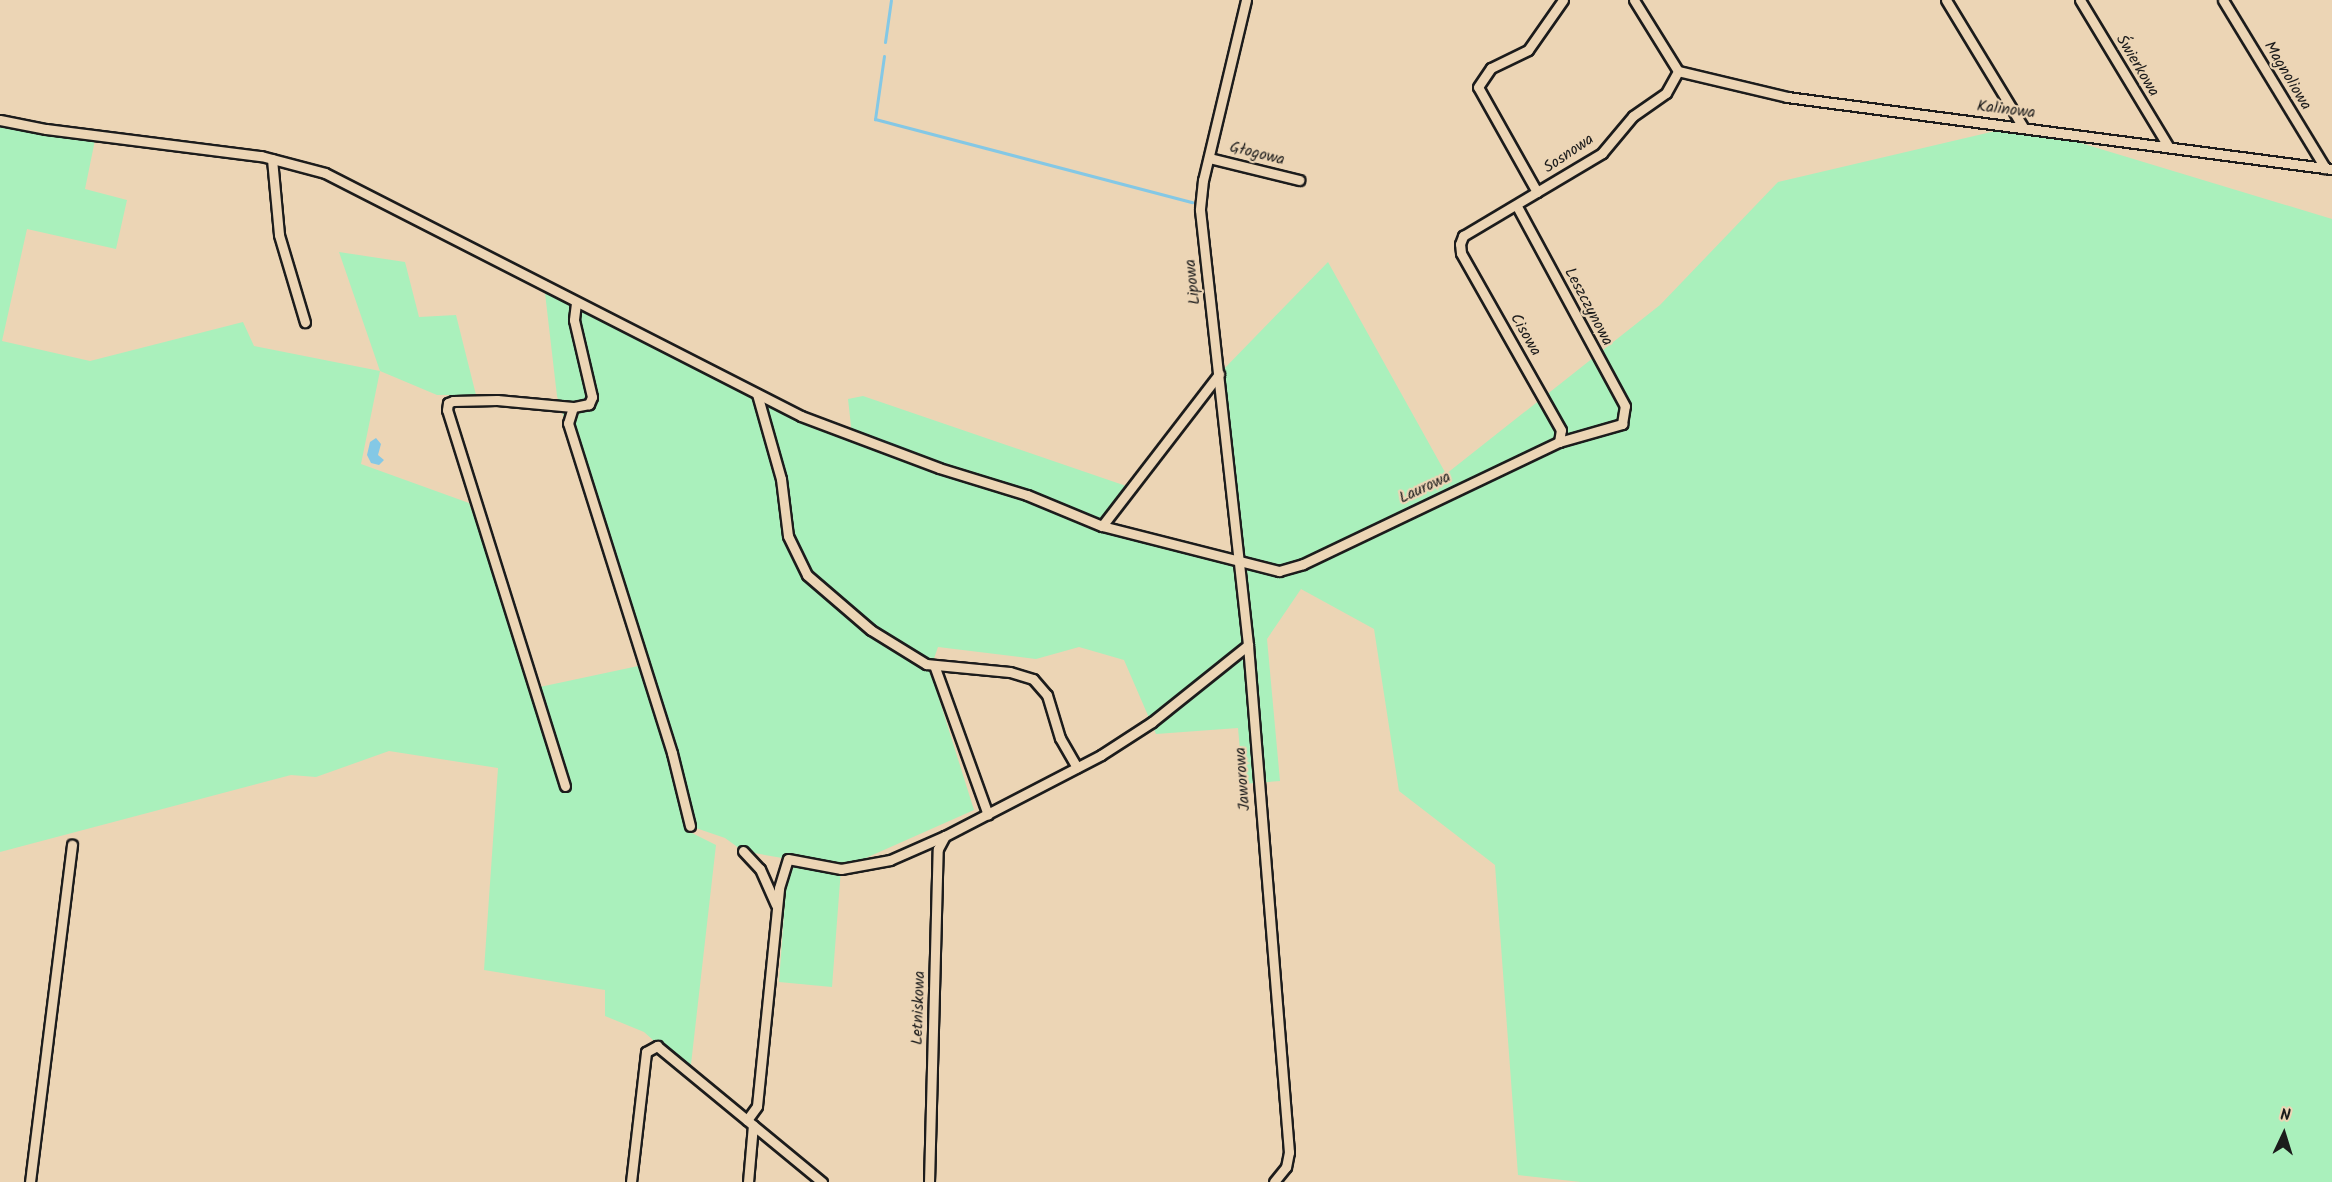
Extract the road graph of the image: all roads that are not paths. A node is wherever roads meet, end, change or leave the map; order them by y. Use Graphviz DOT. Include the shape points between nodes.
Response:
graph roads {
  1 [pos="1246,0"];
  2 [pos="1563,0"];
  3 [pos="1634,0"];
  4 [pos="1946,0"];
  5 [pos="2080,0"];
  6 [pos="2223,0"];
  7 [pos="1678,70"];
  8 [pos="0,120"];
  9 [pos="2023,127"];
  10 [pos="2168,146"];
  11 [pos="1209,158"];
  12 [pos="272,159"];
  13 [pos="2328,169"];
  14 [pos="1299,180"];
  15 [pos="1538,192"];
  16 [pos="1517,206"];
  17 [pos="1460,244"];
  18 [pos="576,303"];
  19 [pos="305,322"];
  20 [pos="1219,374"];
  21 [pos="757,393"];
  22 [pos="573,406"];
  23 [pos="1622,424"];
  24 [pos="1559,442"];
  25 [pos="1102,526"];
  26 [pos="1240,562"];
  27 [pos="1248,645"];
  28 [pos="934,665"];
  29 [pos="1077,768"];
  30 [pos="565,786"];
  31 [pos="988,815"];
  32 [pos="690,826"];
  33 [pos="945,836"];
  34 [pos="72,845"];
  35 [pos="743,851"];
  36 [pos="777,910"];
  37 [pos="750,1123"];
  38 [pos="1276,1181"];
  39 [pos="30,1182"];
  40 [pos="631,1182"];
  41 [pos="748,1182"];
  42 [pos="822,1182"];
  43 [pos="929,1182"];
  1 -- 11 [label="street, Lipowa"];
  2 -- 15 [label="street" via="1528,50 1491,68 1478,87"];
  3 -- 7 [label="street"];
  4 -- 9 [label="street"];
  5 -- 10 [label="street, Świerkowa"];
  6 -- 13 [label="street, Magnoliowa"];
  7 -- 9 [label="street, Kalinowa" via="1787,97"];
  7 -- 15 [label="street, Sosnowa" via="1666,93 1633,116 1602,153"];
  8 -- 12 [label="street, Laurowa"];
  9 -- 10 [label="street, Kalinowa"];
  10 -- 13 [label="street, Kalinowa"];
  11 -- 14 [label="street, Głogowa"];
  11 -- 20 [label="street, Lipowa" via="1200,210"];
  12 -- 18 [label="street, Laurowa" via="337,177"];
  12 -- 19 [label="street" via="279,235"];
  15 -- 16 [label="street, Sosnowa"];
  16 -- 17 [label="street, Sosnowa" via="1463,236"];
  16 -- 23 [label="street, Leszczynowa" via="1625,406"];
  17 -- 24 [label="street, Cisowa" via="1461,253 1561,429"];
  18 -- 21 [label="street, Laurowa"];
  18 -- 22 [label="street" via="574,320 592,389 589,404"];
  20 -- 25 [label="street"];
  20 -- 26 [label="street, Jaworowa"];
  21 -- 25 [label="street, Laurowa" via="852,436 1027,495"];
  21 -- 28 [label="street" via="781,479 788,537 807,575 870,630"];
  22 -- 30 [label="street" via="453,401 448,403 447,410"];
  22 -- 32 [label="street" via="568,423 672,753"];
  23 -- 24 [label="street, Laurowa"];
  24 -- 26 [label="street, Laurowa" via="1303,564 1279,571"];
  25 -- 26 [label="street, Laurowa"];
  26 -- 27 [label="street, Jaworowa"];
  27 -- 29 [label="street" via="1152,722"];
  27 -- 38 [label="street, Jaworowa" via="1289,1152"];
  28 -- 29 [label="street" via="1010,672 1033,679 1047,695 1060,738"];
  28 -- 31 [label="street"];
  29 -- 31 [label="street"];
  31 -- 33 [label="street"];
  33 -- 36 [label="street" via="890,860 841,869 788,859 782,870"];
  33 -- 43 [label="street, Letniskowa" via="938,849"];
  34 -- 39 [label="street"];
  35 -- 36 [label="street" via="764,875"];
  36 -- 37 [label="street" via="760,1087"];
  37 -- 40 [label="street" via="657,1046 646,1052"];
  37 -- 41 [label="street"];
  37 -- 42 [label="street"];
}
